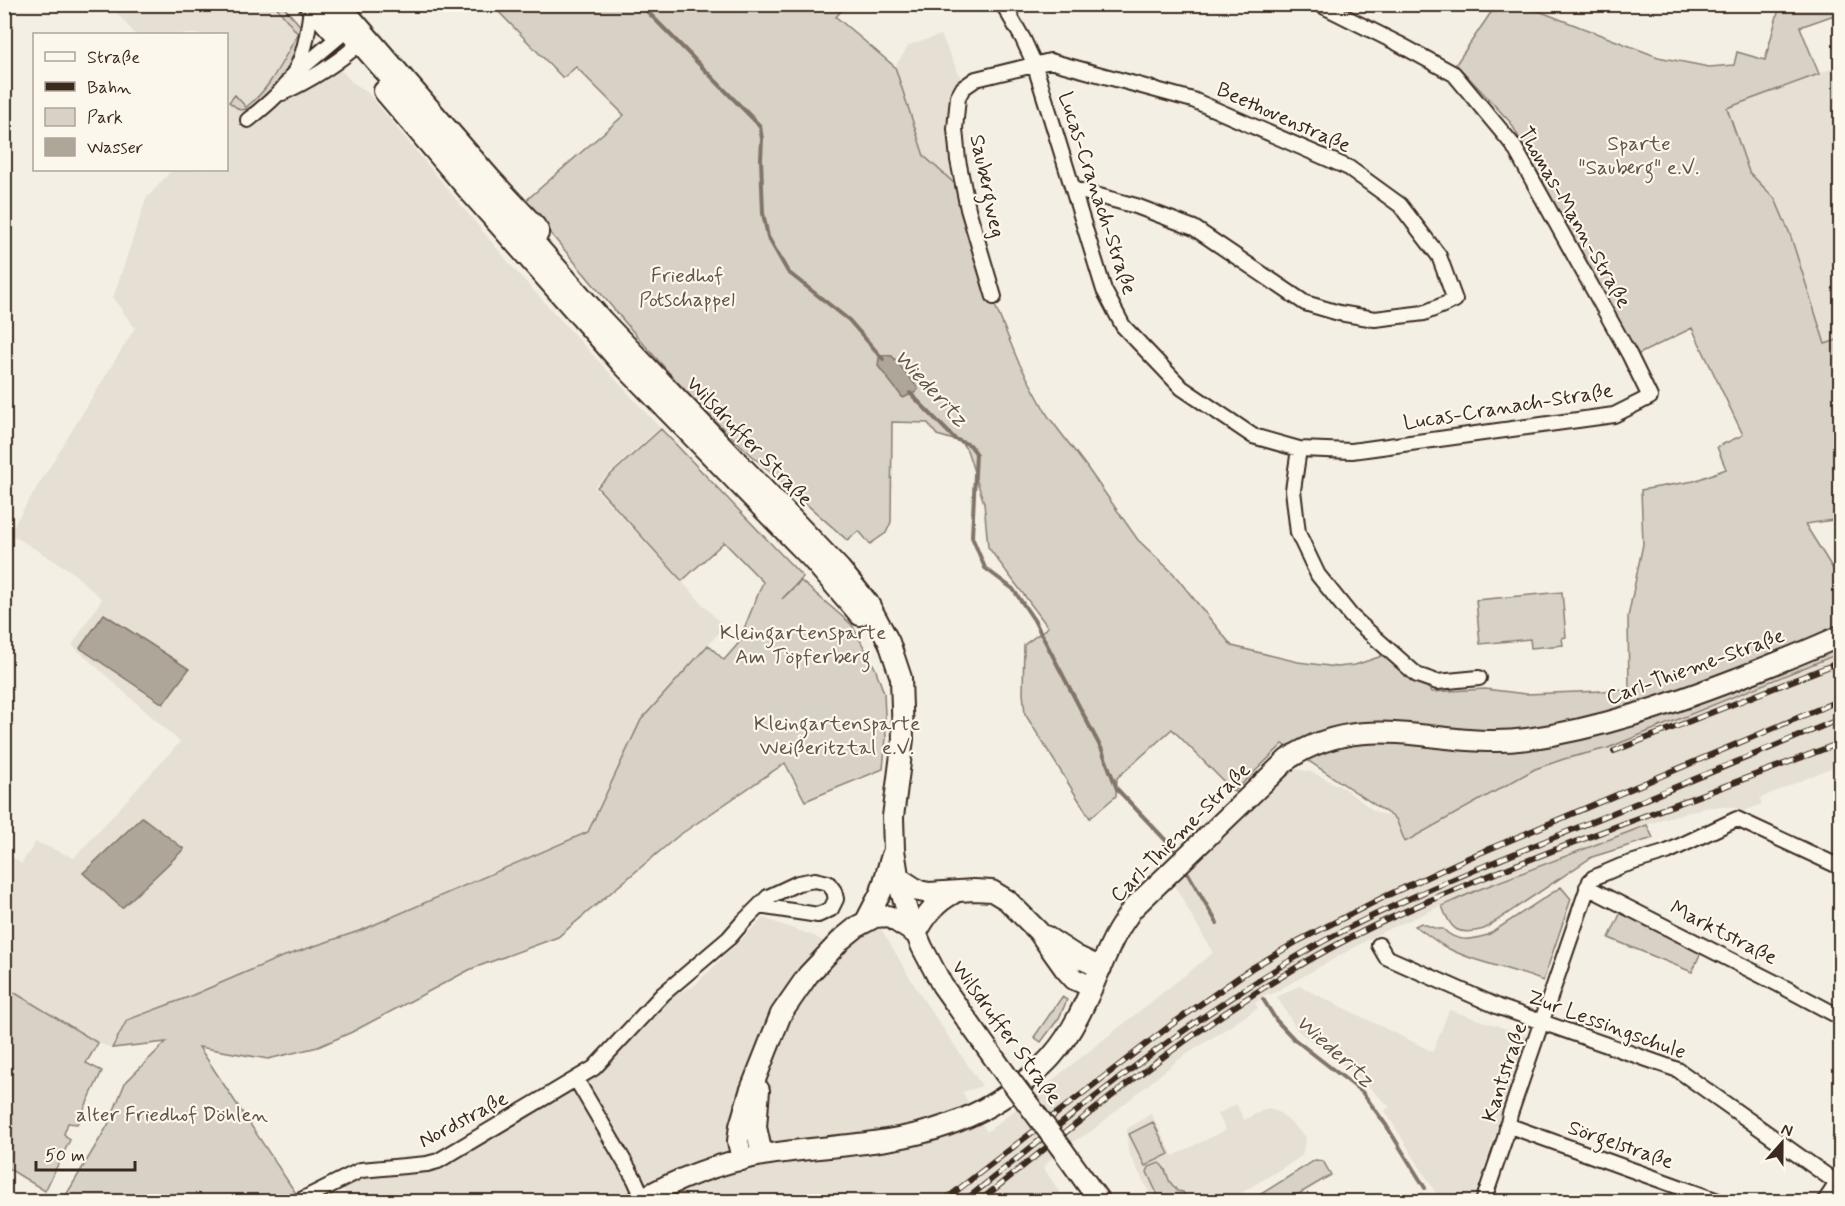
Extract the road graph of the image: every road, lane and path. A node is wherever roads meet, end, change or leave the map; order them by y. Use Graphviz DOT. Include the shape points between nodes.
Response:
graph roads {
  1 [pos="343,4"];
  2 [pos="1003,4"];
  3 [pos="1319,4"];
  4 [pos="315,6"];
  5 [pos="349,40"];
  6 [pos="1034,63"];
  7 [pos="295,73"];
  8 [pos="280,94"];
  9 [pos="248,120"];
  10 [pos="1073,189"];
  11 [pos="527,246"];
  12 [pos="994,297"];
  13 [pos="1650,397"];
  14 [pos="1299,449"];
  15 [pos="1840,636"];
  16 [pos="1479,678"];
  17 [pos="894,850"];
  18 [pos="1840,867"];
  19 [pos="899,878"];
  20 [pos="1587,887"];
  21 [pos="959,890"];
  22 [pos="759,906"];
  23 [pos="866,921"];
  24 [pos="1038,932"];
  25 [pos="916,934"];
  26 [pos="1379,945"];
  27 [pos="1101,968"];
  28 [pos="1092,987"];
  29 [pos="1840,1017"];
  30 [pos="1542,1022"];
  31 [pos="763,1059"];
  32 [pos="576,1078"];
  33 [pos="1507,1125"];
  34 [pos="762,1155"];
  35 [pos="742,1160"];
  36 [pos="1840,1184"];
  37 [pos="639,1200"];
  38 [pos="297,1202"];
  39 [pos="1100,1202"];
  40 [pos="1483,1202"];
  41 [pos="1721,1202"];
  42 [pos="1828,1202"];
  1 -- 11 [label="street" via="537,224 539,237"];
  2 -- 6 [label="street, Lucas-Cranach-Straße"];
  3 -- 13 [label="street, Thomas-Mann-Straße" via="1454,74 1513,145"];
  4 -- 5 [label="main road, Wilsdruffer Straße"];
  4 -- 7 [label="street"];
  5 -- 7 [label="street"];
  5 -- 8 [label="street" via="332,67"];
  5 -- 11 [label="main road, Wilsdruffer Straße" via="470,192"];
  6 -- 10 [label="street, Lucas-Cranach-Straße"];
  6 -- 10 [label="street, Beethovenstraße" via="1050,61 1193,100 1350,168 1400,205 1439,256 1455,300 1424,313 1375,319 1339,313 1305,303 1194,228 1136,206"];
  6 -- 12 [label="street, Saubergweg" via="976,79 963,88 956,107 954,129 962,179"];
  7 -- 8 [label="street"];
  8 -- 9 [label="street"];
  10 -- 14 [label="street, Lucas-Cranach-Straße" via="1104,290 1123,326 1182,388 1253,436"];
  11 -- 17 [label="main road, Wilsdruffer Straße" via="840,569 868,603 889,642 901,678 903,738 893,817"];
  13 -- 14 [label="street, Lucas-Cranach-Straße" via="1614,415 1352,451"];
  14 -- 16 [label="street" via="1293,490 1298,532 1318,575 1351,616 1418,675 1437,682"];
  15 -- 27 [label="main road, Carl-Thieme-Straße" via="1662,707 1559,733 1488,742 1370,731 1305,747 1139,902 1115,936"];
  17 -- 19 [label="main road, Wilsdruffer Straße"];
  17 -- 23 [label="main road, Wilsdruffer Straße" via="881,892"];
  18 -- 20 [label="street" via="1737,819 1667,852 1597,875"];
  19 -- 21 [label="main road" via="929,893"];
  19 -- 25 [label="main road, Wilsdruffer Straße"];
  20 -- 29 [label="street, Marktstraße"];
  20 -- 30 [label="street, Kantstraße"];
  21 -- 24 [label="main road" via="992,891 1007,900"];
  21 -- 25 [label="main road" via="935,904"];
  22 -- 22 [label="street, Nordstraße" via="818,915 831,909 836,899 828,883 815,880 798,883 768,897"];
  22 -- 32 [label="street, Nordstraße" via="729,938 663,994 601,1062"];
  23 -- 25 [label="main road" via="888,916"];
  23 -- 31 [label="main road, Wilsdruffer Straße" via="842,939 808,975 781,1014"];
  24 -- 27 [label="main road"];
  24 -- 28 [label="main road" via="1074,979"];
  25 -- 39 [label="main road, Wilsdruffer Straße, bridge" via="942,985"];
  26 -- 30 [label="street, Zur Lessingschule" via="1386,957"];
  27 -- 28 [label="main road, Carl-Thieme-Straße"];
  28 -- 34 [label="main road, Carl-Thieme-Straße" via="1072,1029 1052,1056 1030,1077 976,1114 918,1134"];
  30 -- 33 [label="street, Kantstraße"];
  30 -- 36 [label="street, Zur Lessingschule" via="1678,1070"];
  31 -- 34 [label="main road, Wilsdruffer Straße" via="756,1122"];
  31 -- 35 [label="main road, Wilsdruffer Straße" via="740,1126"];
  32 -- 37 [label="street" via="635,1180"];
  32 -- 38 [label="street, Nordstraße" via="438,1161 361,1170"];
  33 -- 40 [label="street, Kantstraße"];
  33 -- 41 [label="street, Sörgelstraße"];
  34 -- 35 [label="main road, Carl-Thieme-Straße"];
  35 -- 37 [label="main road, Carl-Thieme-Straße" via="701,1171"];
  36 -- 42 [label="main road"];
}
